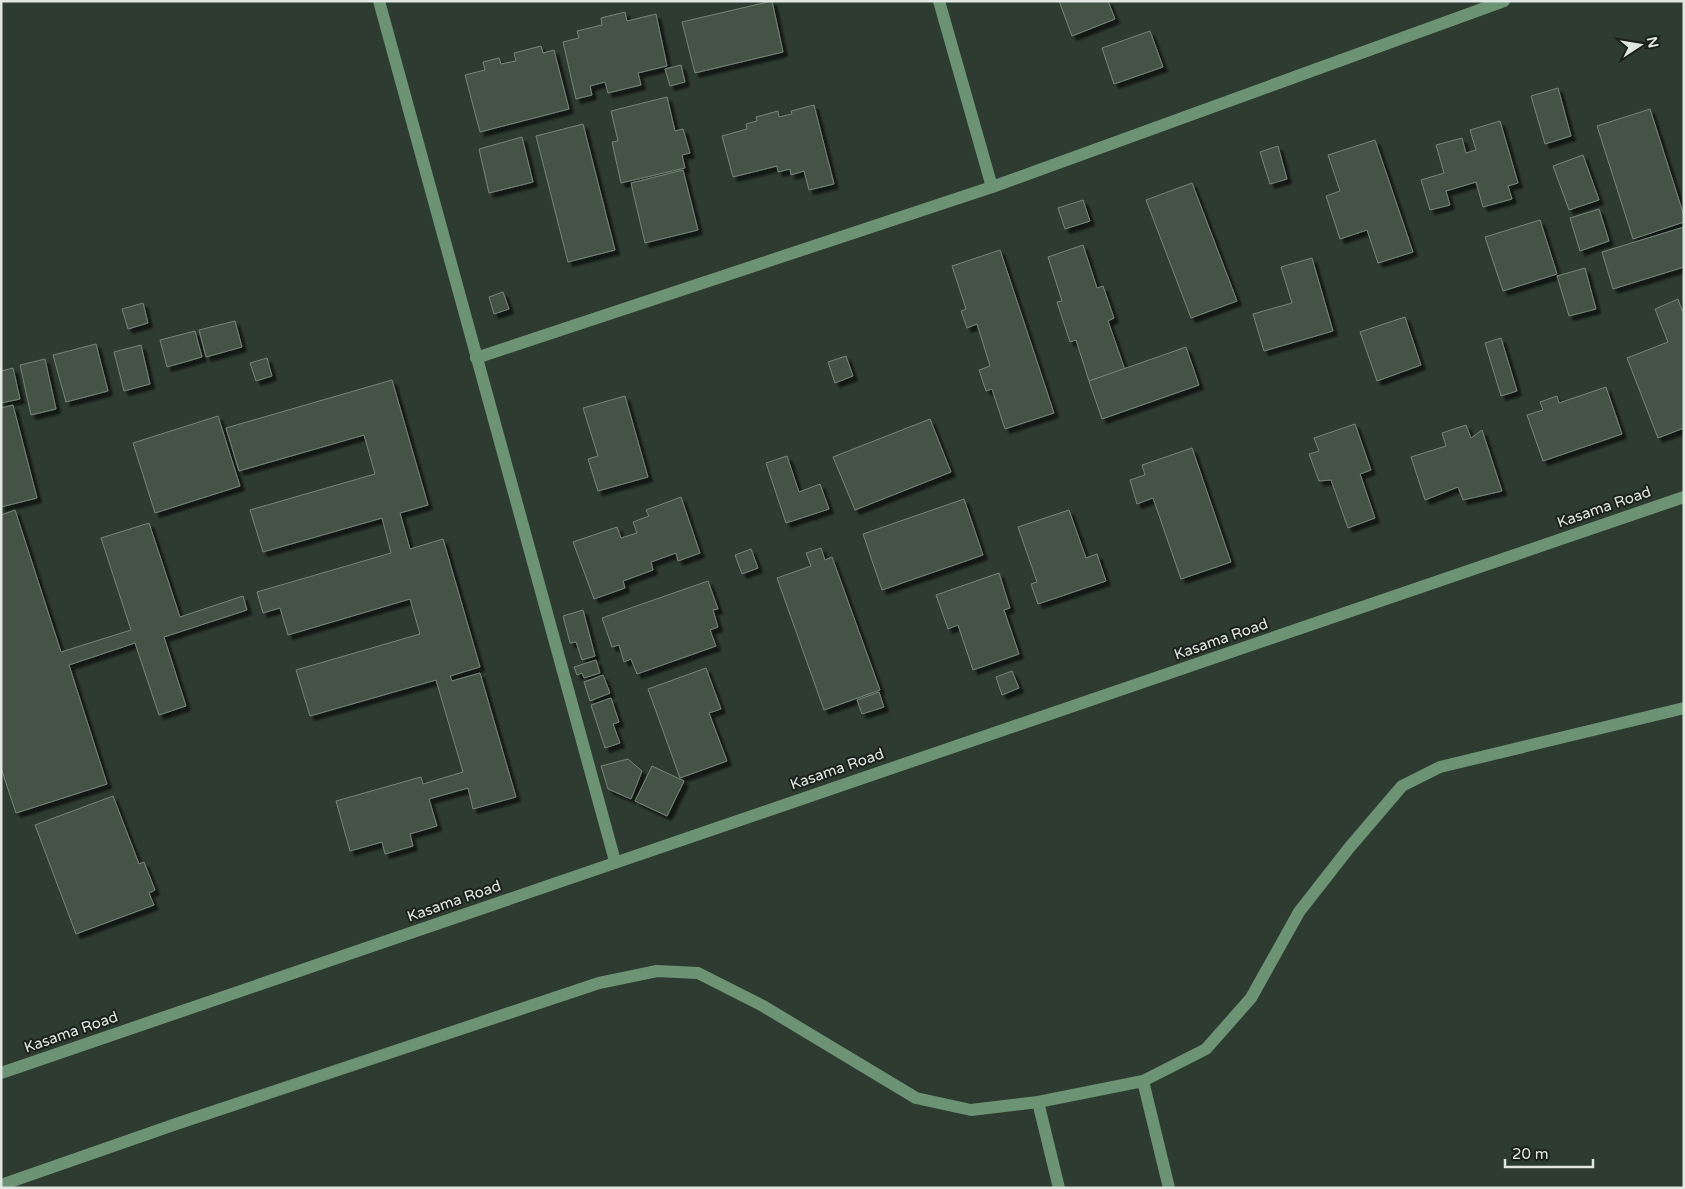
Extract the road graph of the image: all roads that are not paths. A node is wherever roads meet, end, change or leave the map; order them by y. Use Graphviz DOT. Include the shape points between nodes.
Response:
graph roads {
  1 [pos="379,1"];
  2 [pos="938,1"];
  3 [pos="1504,1"];
  4 [pos="992,187"];
  5 [pos="476,358"];
  6 [pos="1684,497"];
  7 [pos="1684,708"];
  8 [pos="615,862"];
  9 [pos="1,1073"];
  10 [pos="1143,1081"];
  11 [pos="1038,1102"];
  12 [pos="1,1185"];
  13 [pos="1059,1188"];
  14 [pos="1169,1188"];
  1 -- 5 [label="street"];
  2 -- 4 [label="street"];
  3 -- 4 [label="street"];
  4 -- 5 [label="street"];
  5 -- 8 [label="street"];
  6 -- 8 [label="street, Kasama Road"];
  7 -- 10 [label="street" via="1440,767 1402,786 1299,912 1251,998 1206,1049"];
  8 -- 9 [label="street, Kasama Road"];
  10 -- 11 [label="street"];
  10 -- 14 [label="street"];
  11 -- 12 [label="street" via="971,1110 916,1098 763,1006 698,973 657,971 598,982"];
  11 -- 13 [label="street"];
}
